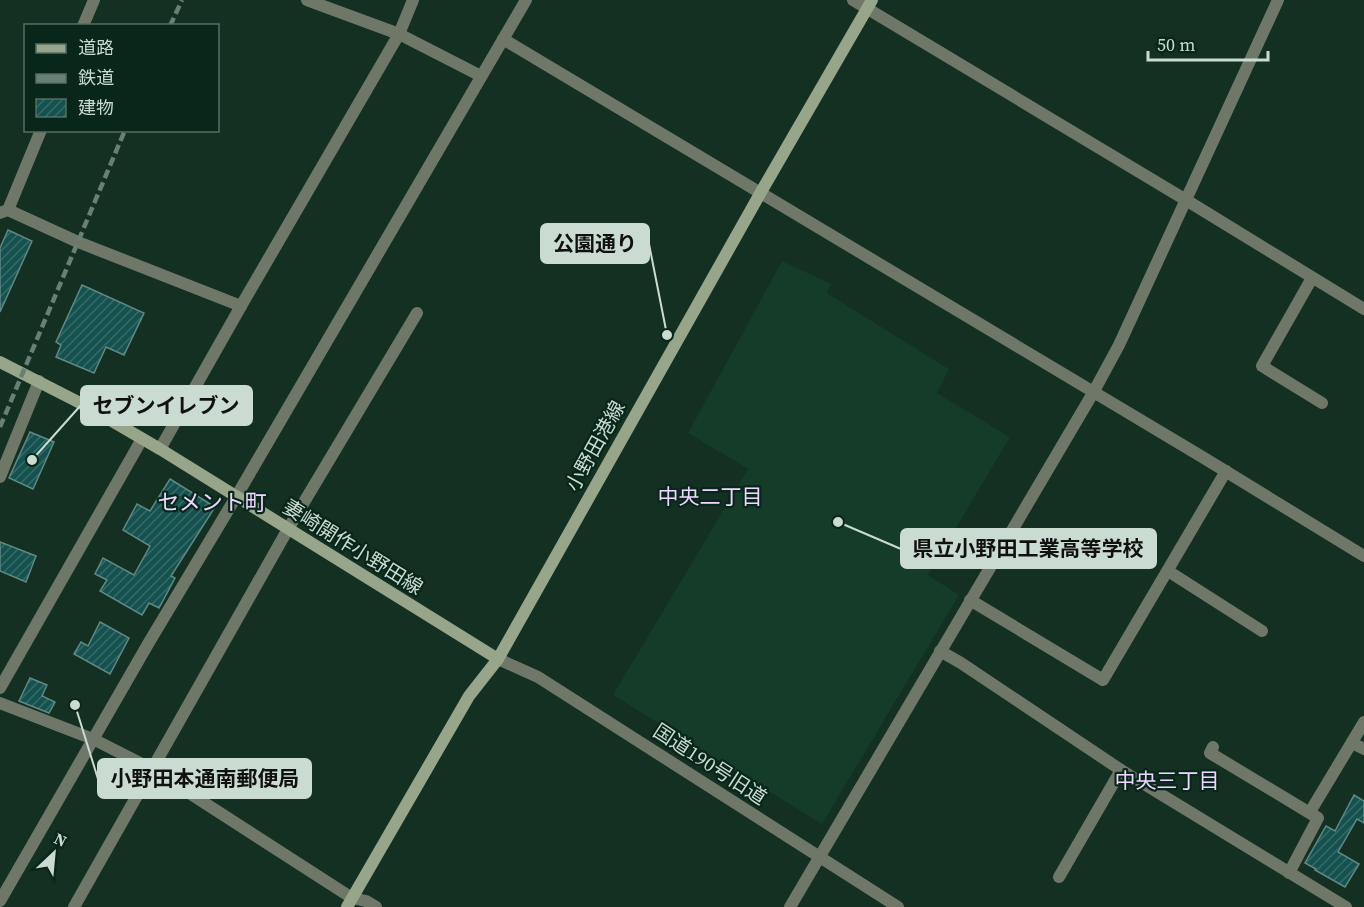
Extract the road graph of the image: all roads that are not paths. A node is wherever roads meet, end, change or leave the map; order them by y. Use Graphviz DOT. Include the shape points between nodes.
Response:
graph roads {
  1 [pos="94,0"];
  2 [pos="306,0"];
  3 [pos="413,0"];
  4 [pos="526,0"];
  5 [pos="853,0"];
  6 [pos="1278,0"];
  7 [pos="869,4"];
  8 [pos="84,24"];
  9 [pos="399,34"];
  10 [pos="502,39"];
  11 [pos="482,76"];
  12 [pos="40,132"];
  13 [pos="760,192"];
  14 [pos="1186,200"];
  15 [pos="4,212"];
  16 [pos="1312,278"];
  17 [pos="241,306"];
  18 [pos="1364,309"];
  19 [pos="417,313"];
  20 [pos="0,362"];
  21 [pos="39,381"];
  22 [pos="1093,393"];
  23 [pos="1322,403"];
  24 [pos="142,439"];
  25 [pos="160,449"];
  26 [pos="1226,471"];
  27 [pos="0,477"];
  28 [pos="236,497"];
  29 [pos="288,530"];
  30 [pos="1364,556"];
  31 [pos="1168,571"];
  32 [pos="970,600"];
  33 [pos="1262,631"];
  34 [pos="940,651"];
  35 [pos="498,659"];
  36 [pos="0,688"];
  37 [pos="0,703"];
  38 [pos="1364,722"];
  39 [pos="93,739"];
  40 [pos="1352,742"];
  41 [pos="1213,747"];
  42 [pos="1364,749"];
  43 [pos="152,769"];
  44 [pos="1121,770"];
  45 [pos="1310,812"];
  46 [pos="819,856"];
  47 [pos="1289,873"];
  48 [pos="1059,877"];
  49 [pos="0,901"];
  50 [pos="350,902"];
  51 [pos="74,907"];
  52 [pos="376,907"];
  53 [pos="790,907"];
  54 [pos="898,907"];
  55 [pos="1346,907"];
  1 -- 8 [label="street"];
  2 -- 9 [label="street"];
  3 -- 9 [label="street"];
  4 -- 10 [label="street"];
  5 -- 7 [label="street"];
  6 -- 14 [label="street"];
  7 -- 13 [label="main road, 小野田港線"];
  7 -- 14 [label="street"];
  9 -- 11 [label="street"];
  9 -- 17 [label="street"];
  10 -- 11 [label="street"];
  10 -- 13 [label="street"];
  11 -- 28 [label="street"];
  12 -- 15 [label="street"];
  13 -- 22 [label="street"];
  13 -- 35 [label="main road, 小野田港線"];
  14 -- 16 [label="street"];
  14 -- 22 [label="street"];
  15 -- 17 [label="street"];
  16 -- 18 [label="street"];
  16 -- 23 [label="street" via="1262,366"];
  17 -- 25 [label="street"];
  19 -- 29 [label="street"];
  20 -- 21 [label="main road, 妻崎開作小野田線"];
  21 -- 24 [label="main road, 妻崎開作小野田線"];
  21 -- 27 [label="street"];
  22 -- 26 [label="street"];
  22 -- 32 [label="street"];
  24 -- 25 [label="main road, 妻崎開作小野田線"];
  24 -- 36 [label="street"];
  25 -- 28 [label="main road, 妻崎開作小野田線"];
  26 -- 30 [label="street"];
  26 -- 31 [label="street"];
  28 -- 29 [label="main road, 妻崎開作小野田線"];
  28 -- 39 [label="street"];
  29 -- 35 [label="main road, 妻崎開作小野田線"];
  29 -- 43 [label="street"];
  31 -- 32 [label="street" via="1103,680"];
  31 -- 33 [label="street"];
  32 -- 34 [label="street"];
  34 -- 44 [label="street"];
  34 -- 46 [label="street"];
  35 -- 46 [label="street, 国道190号旧道" via="538,677"];
  35 -- 50 [label="main road, 小野田港線" via="469,696"];
  37 -- 39 [label="street"];
  38 -- 40 [label="street"];
  39 -- 43 [label="street"];
  39 -- 49 [label="street"];
  40 -- 42 [label="street"];
  40 -- 45 [label="street"];
  41 -- 45 [label="street" via="1210,753"];
  43 -- 50 [label="street"];
  43 -- 51 [label="street"];
  44 -- 47 [label="street"];
  44 -- 48 [label="street"];
  45 -- 47 [label="street" via="1318,818"];
  46 -- 53 [label="street"];
  46 -- 54 [label="street, 国道190号旧道"];
  47 -- 55 [label="street"];
  50 -- 52 [label="street" via="366,901"];
}
